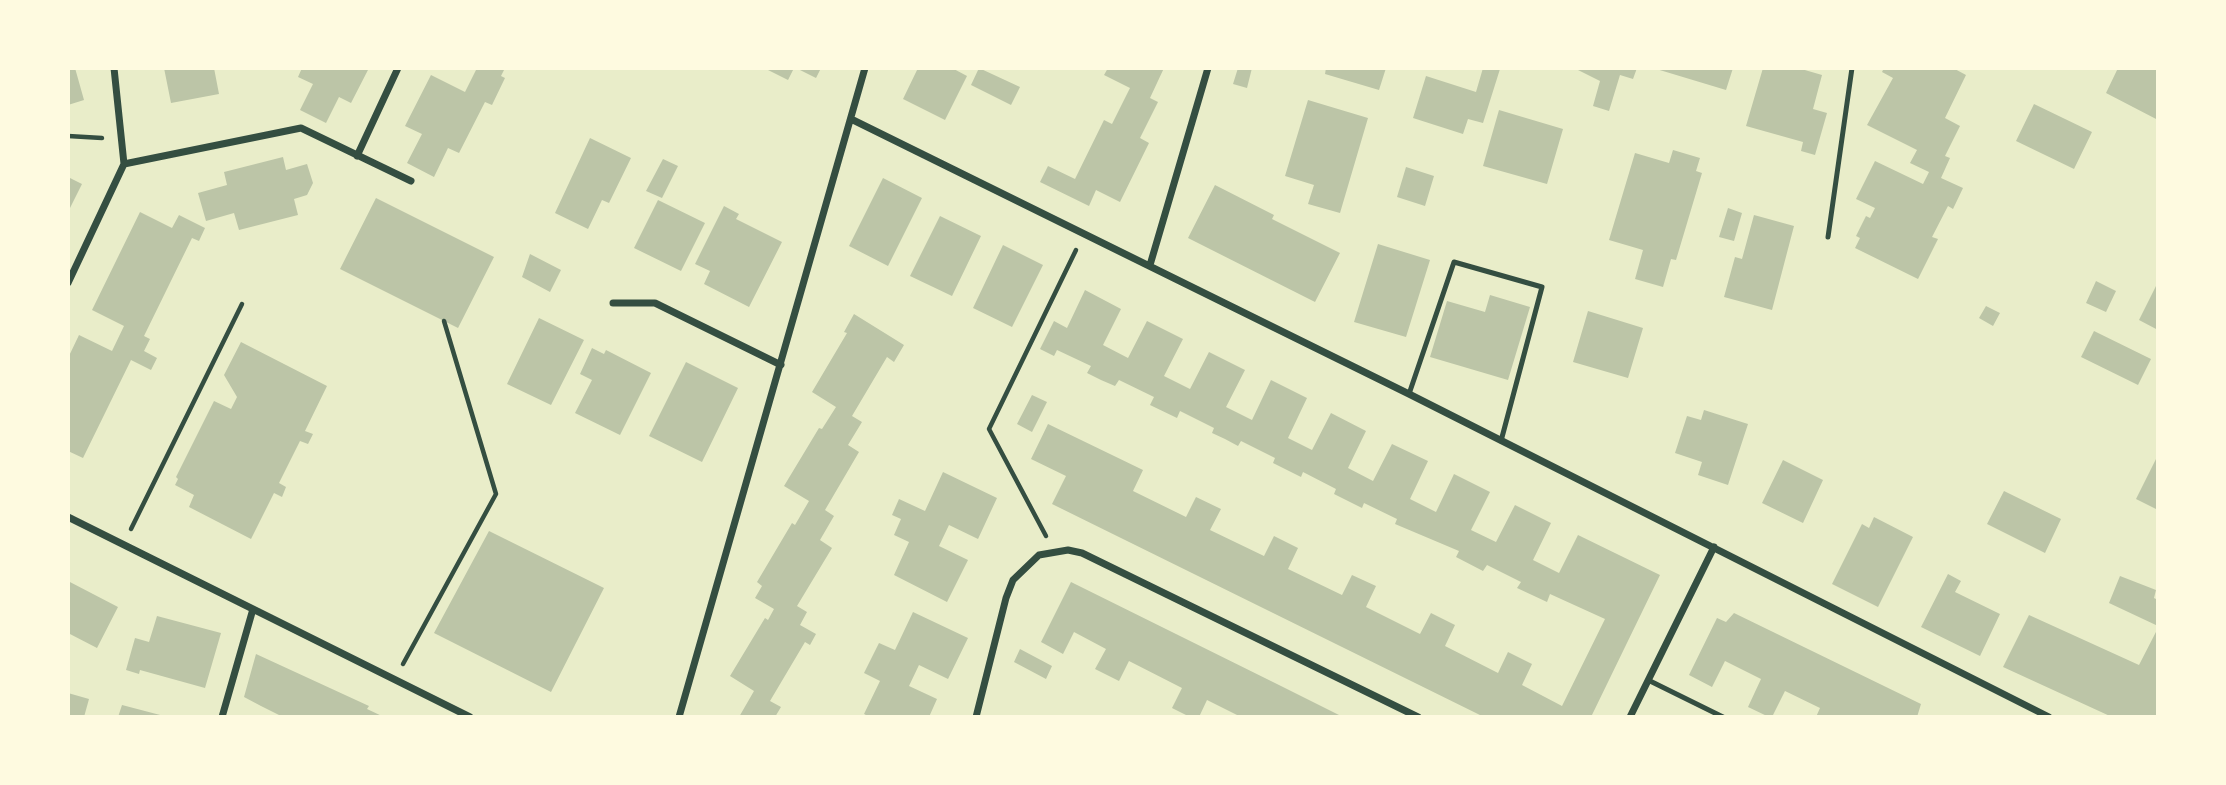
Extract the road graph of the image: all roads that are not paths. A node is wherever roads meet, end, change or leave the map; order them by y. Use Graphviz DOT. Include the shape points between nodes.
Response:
graph roads {
  1 [pos="114,68"];
  2 [pos="398,68"];
  3 [pos="866,68"];
  4 [pos="1208,68"];
  5 [pos="1852,68"];
  6 [pos="851,119"];
  7 [pos="357,156"];
  8 [pos="124,164"];
  9 [pos="411,181"];
  10 [pos="1828,237"];
  11 [pos="1150,265"];
  12 [pos="68,283"];
  13 [pos="612,303"];
  14 [pos="781,365"];
  15 [pos="1409,394"];
  16 [pos="1501,441"];
  17 [pos="68,517"];
  18 [pos="1714,547"];
  19 [pos="253,609"];
  20 [pos="1648,680"];
  21 [pos="222,717"];
  22 [pos="470,717"];
  23 [pos="679,717"];
  24 [pos="976,717"];
  25 [pos="1418,717"];
  26 [pos="1630,717"];
  27 [pos="1723,717"];
  28 [pos="2049,717"];
  1 -- 8 [label="street"];
  2 -- 7 [label="street"];
  3 -- 6 [label="street"];
  4 -- 11 [label="street"];
  5 -- 10 [label="lane"];
  6 -- 11 [label="street"];
  6 -- 14 [label="street"];
  7 -- 8 [label="street" via="301,128"];
  7 -- 9 [label="street"];
  8 -- 12 [label="street"];
  11 -- 15 [label="street"];
  13 -- 14 [label="street" via="655,303"];
  14 -- 23 [label="street"];
  15 -- 16 [label="street"];
  15 -- 16 [label="lane" via="1454,262 1542,288"];
  16 -- 18 [label="street"];
  17 -- 19 [label="street"];
  18 -- 20 [label="street"];
  18 -- 28 [label="street"];
  19 -- 21 [label="street"];
  19 -- 22 [label="street"];
  20 -- 26 [label="street"];
  20 -- 27 [label="lane"];
  24 -- 25 [label="street" via="1013,580 1039,555 1053,550 1082,553"];
}
